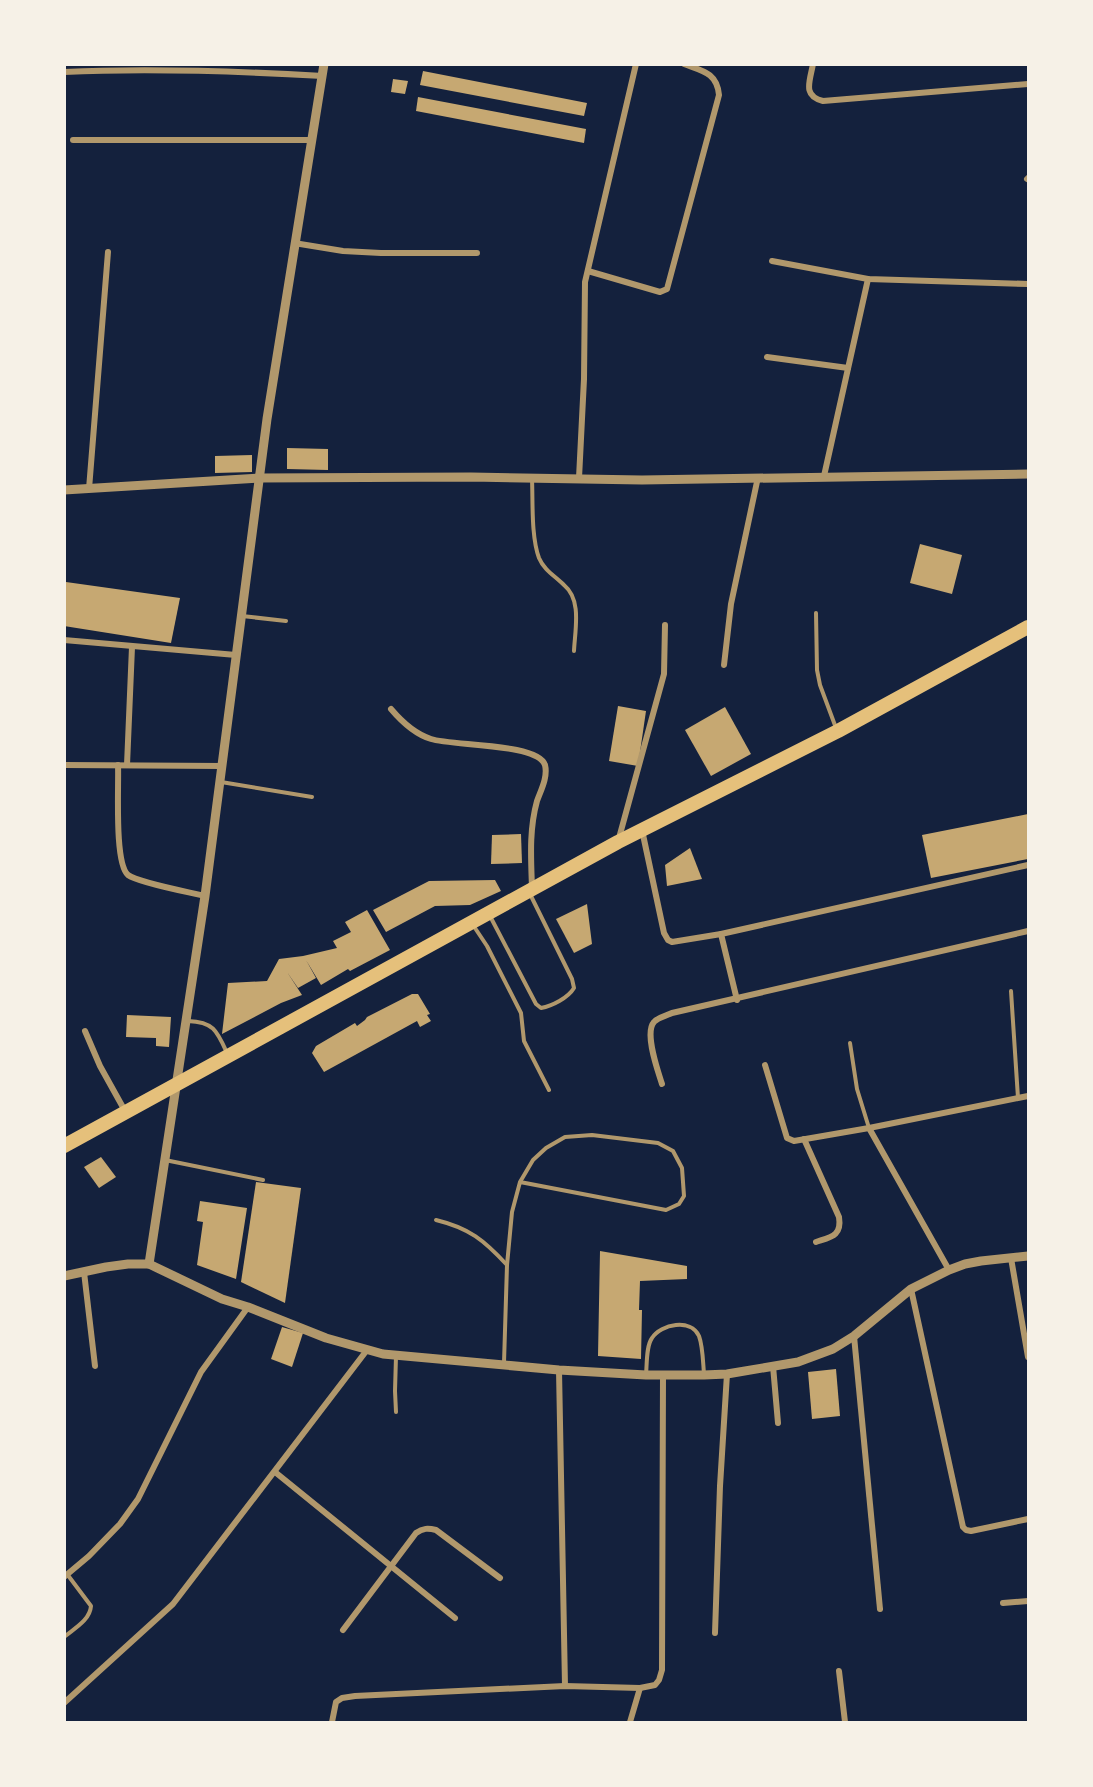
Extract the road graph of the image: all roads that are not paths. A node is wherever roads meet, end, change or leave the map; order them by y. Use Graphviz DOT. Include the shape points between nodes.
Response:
graph roads {
  1 [pos="324,64"];
  2 [pos="636,64"];
  3 [pos="684,64"];
  4 [pos="813,64"];
  5 [pos="64,72"];
  6 [pos="322,76"];
  7 [pos="1029,84"];
  8 [pos="73,140"];
  9 [pos="312,140"];
  10 [pos="294,243"];
  11 [pos="108,252"];
  12 [pos="477,253"];
  13 [pos="772,261"];
  14 [pos="588,271"];
  15 [pos="868,279"];
  16 [pos="1029,284"];
  17 [pos="767,357"];
  18 [pos="848,368"];
  19 [pos="1029,474"];
  20 [pos="824,476"];
  21 [pos="759,477"];
  22 [pos="259,478"];
  23 [pos="532,478"];
  24 [pos="579,478"];
  25 [pos="89,489"];
  26 [pos="64,490"];
  27 [pos="816,613"];
  28 [pos="242,616"];
  29 [pos="286,621"];
  30 [pos="665,625"];
  31 [pos="1029,627"];
  32 [pos="64,640"];
  33 [pos="132,647"];
  34 [pos="574,651"];
  35 [pos="236,655"];
  36 [pos="724,665"];
  37 [pos="391,709"];
  38 [pos="838,731"];
  39 [pos="64,765"];
  40 [pos="118,765"];
  41 [pos="127,765"];
  42 [pos="222,766"];
  43 [pos="220,782"];
  44 [pos="312,797"];
  45 [pos="642,830"];
  46 [pos="618,842"];
  47 [pos="1029,865"];
  48 [pos="530,889"];
  49 [pos="205,896"];
  50 [pos="489,912"];
  51 [pos="471,921"];
  52 [pos="1029,932"];
  53 [pos="721,934"];
  54 [pos="1011,991"];
  55 [pos="737,1000"];
  56 [pos="186,1020"];
  57 [pos="85,1031"];
  58 [pos="850,1043"];
  59 [pos="229,1056"];
  60 [pos="765,1065"];
  61 [pos="177,1084"];
  62 [pos="662,1084"];
  63 [pos="549,1090"];
  64 [pos="1029,1096"];
  65 [pos="1018,1098"];
  66 [pos="125,1111"];
  67 [pos="869,1128"];
  68 [pos="804,1139"];
  69 [pos="64,1146"];
  70 [pos="165,1160"];
  71 [pos="264,1180"];
  72 [pos="520,1182"];
  73 [pos="436,1220"];
  74 [pos="816,1242"];
  75 [pos="1029,1256"];
  76 [pos="1011,1258"];
  77 [pos="149,1264"];
  78 [pos="507,1266"];
  79 [pos="949,1270"];
  80 [pos="84,1272"];
  81 [pos="64,1276"];
  82 [pos="911,1290"];
  83 [pos="248,1307"];
  84 [pos="854,1336"];
  85 [pos="368,1350"];
  86 [pos="396,1356"];
  87 [pos="1029,1357"];
  88 [pos="504,1364"];
  89 [pos="95,1366"];
  90 [pos="773,1366"];
  91 [pos="559,1370"];
  92 [pos="726,1374"];
  93 [pos="646,1375"];
  94 [pos="663,1375"];
  95 [pos="704,1375"];
  96 [pos="396,1412"];
  97 [pos="778,1424"];
  98 [pos="275,1472"];
  99 [pos="1029,1519"];
  100 [pos="391,1565"];
  101 [pos="66,1576"];
  102 [pos="500,1578"];
  103 [pos="1029,1601"];
  104 [pos="1003,1603"];
  105 [pos="880,1608"];
  106 [pos="455,1618"];
  107 [pos="343,1630"];
  108 [pos="715,1633"];
  109 [pos="64,1636"];
  110 [pos="839,1671"];
  111 [pos="565,1686"];
  112 [pos="640,1688"];
  113 [pos="64,1703"];
  114 [pos="332,1722"];
  115 [pos="630,1722"];
  116 [pos="845,1722"];
  1 -- 6 [label="street"];
  2 -- 14 [label="street"];
  3 -- 14 [label="street" via="712,76 719,95 667,289 660,292"];
  4 -- 7 [label="street" via="808,90 814,99 822,101"];
  5 -- 6 [label="street" via="221,70"];
  6 -- 9 [label="street"];
  8 -- 9 [label="street"];
  9 -- 10 [label="street"];
  10 -- 12 [label="street" via="343,251"];
  10 -- 22 [label="street"];
  11 -- 25 [label="street"];
  13 -- 15 [label="street"];
  14 -- 24 [label="street"];
  15 -- 16 [label="street"];
  15 -- 18 [label="street"];
  17 -- 18 [label="street"];
  18 -- 20 [label="street"];
  19 -- 20 [label="street"];
  20 -- 21 [label="street"];
  21 -- 24 [label="street"];
  21 -- 36 [label="street" via="731,604"];
  22 -- 23 [label="street"];
  22 -- 25 [label="street"];
  22 -- 28 [label="street"];
  23 -- 24 [label="street"];
  23 -- 34 [label="lane" via="540,558 576,602"];
  25 -- 26 [label="street"];
  27 -- 38 [label="lane" via="818,677"];
  28 -- 29 [label="lane"];
  28 -- 35 [label="street"];
  30 -- 46 [label="street" via="664,674"];
  31 -- 38 [label="highway"];
  32 -- 33 [label="street"];
  33 -- 35 [label="street"];
  33 -- 41 [label="street"];
  35 -- 42 [label="street"];
  37 -- 48 [label="street" via="405,725 431,739 538,756 544,764 545,777 533,816"];
  38 -- 45 [label="highway"];
  39 -- 40 [label="street"];
  40 -- 41 [label="street"];
  40 -- 49 [label="street" via="119,851 123,866 129,875 139,879"];
  41 -- 42 [label="street"];
  42 -- 43 [label="street"];
  43 -- 44 [label="lane"];
  43 -- 49 [label="street"];
  45 -- 46 [label="highway"];
  45 -- 53 [label="street" via="668,940"];
  46 -- 48 [label="highway"];
  47 -- 53 [label="street"];
  48 -- 50 [label="highway"];
  48 -- 50 [label="lane" via="574,988 549,1007 536,1004"];
  49 -- 56 [label="street"];
  50 -- 51 [label="highway"];
  51 -- 59 [label="highway"];
  51 -- 63 [label="lane" via="521,1013 524,1041"];
  52 -- 55 [label="street"];
  53 -- 55 [label="street"];
  54 -- 65 [label="lane"];
  55 -- 62 [label="street" via="672,1013 652,1024 650,1035"];
  56 -- 59 [label="lane" via="211,1025"];
  56 -- 61 [label="street"];
  57 -- 66 [label="street"];
  58 -- 67 [label="lane" via="857,1089"];
  59 -- 61 [label="highway"];
  60 -- 68 [label="street" via="787,1138"];
  61 -- 66 [label="highway"];
  61 -- 70 [label="street"];
  64 -- 65 [label="street"];
  65 -- 67 [label="street"];
  66 -- 69 [label="highway"];
  67 -- 68 [label="street"];
  67 -- 79 [label="street"];
  68 -- 74 [label="street" via="840,1226 834,1236"];
  70 -- 71 [label="lane"];
  70 -- 77 [label="street"];
  72 -- 72 [label="lane" via="533,1160 546,1148 565,1137 592,1135 658,1143 673,1151 681,1168 684,1196 680,1204 666,1210"];
  72 -- 78 [label="lane" via="512,1212"];
  73 -- 78 [label="lane" via="482,1239"];
  75 -- 76 [label="street"];
  76 -- 79 [label="street"];
  76 -- 87 [label="street"];
  77 -- 80 [label="street"];
  77 -- 83 [label="street"];
  78 -- 88 [label="lane"];
  79 -- 82 [label="street"];
  80 -- 81 [label="street"];
  80 -- 89 [label="street"];
  82 -- 84 [label="street"];
  82 -- 99 [label="street" via="963,1527 971,1531"];
  83 -- 85 [label="street"];
  83 -- 101 [label="street" via="201,1372 138,1499 120,1524"];
  84 -- 90 [label="street" via="798,1362"];
  84 -- 105 [label="street"];
  85 -- 86 [label="street"];
  85 -- 98 [label="street"];
  86 -- 88 [label="street"];
  86 -- 96 [label="lane"];
  88 -- 91 [label="street"];
  90 -- 92 [label="street"];
  90 -- 97 [label="street"];
  91 -- 93 [label="street"];
  91 -- 111 [label="street"];
  92 -- 95 [label="street"];
  92 -- 108 [label="street"];
  93 -- 94 [label="street"];
  93 -- 95 [label="lane" via="650,1339 661,1328 683,1324 693,1328 699,1337"];
  94 -- 95 [label="street"];
  94 -- 112 [label="street" via="662,1670 655,1685"];
  98 -- 100 [label="street"];
  98 -- 113 [label="street" via="173,1604"];
  100 -- 102 [label="street" via="416,1533 428,1528"];
  100 -- 106 [label="street"];
  100 -- 107 [label="street"];
  101 -- 109 [label="lane" via="91,1606 87,1618"];
  103 -- 104 [label="street"];
  110 -- 116 [label="street"];
  111 -- 112 [label="street"];
  111 -- 114 [label="street" via="342,1698 336,1702"];
  112 -- 115 [label="street"];
}
